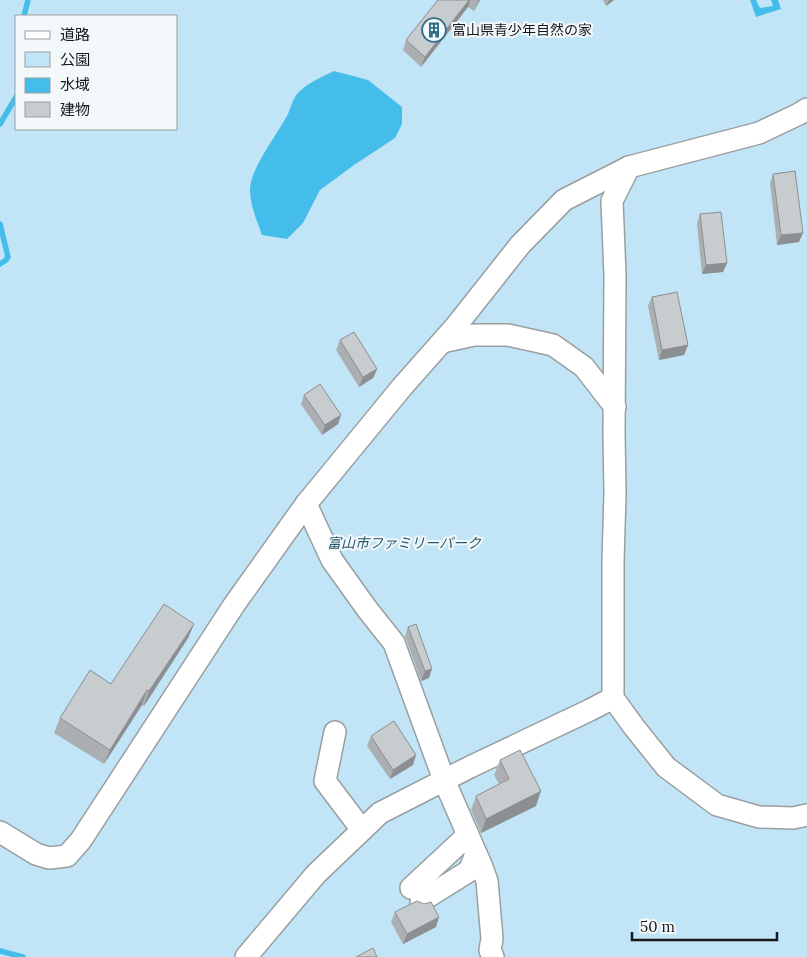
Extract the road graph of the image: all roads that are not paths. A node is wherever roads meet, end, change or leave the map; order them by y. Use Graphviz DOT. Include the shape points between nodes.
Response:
graph roads {
  1 [pos="807,109"];
  2 [pos="629,167"];
  3 [pos="442,342"];
  4 [pos="615,407"];
  5 [pos="306,504"];
  6 [pos="613,698"];
  7 [pos="335,732"];
  8 [pos="444,780"];
  9 [pos="807,815"];
  10 [pos="362,830"];
  11 [pos="0,832"];
  12 [pos="472,844"];
  13 [pos="416,895"];
  14 [pos="246,957"];
  15 [pos="493,957"];
  1 -- 2 [label="street" via="759,133"];
  2 -- 3 [label="street" via="564,200 520,244"];
  2 -- 4 [label="street" via="612,201"];
  3 -- 4 [label="street" via="474,335 508,335 553,345 584,367"];
  3 -- 5 [label="street"];
  4 -- 6 [label="street"];
  5 -- 8 [label="street" via="332,560 394,643"];
  5 -- 11 [label="street" via="234,604 81,840 67,856 49,858 36,854"];
  6 -- 8 [label="street"];
  6 -- 9 [label="street" via="666,767 717,805 759,817"];
  7 -- 10 [label="street" via="325,781"];
  8 -- 10 [label="street" via="380,813"];
  8 -- 12 [label="street"];
  10 -- 14 [label="street" via="316,874"];
  12 -- 13 [label="street" via="470,871"];
  12 -- 15 [label="street" via="487,881"];
}
